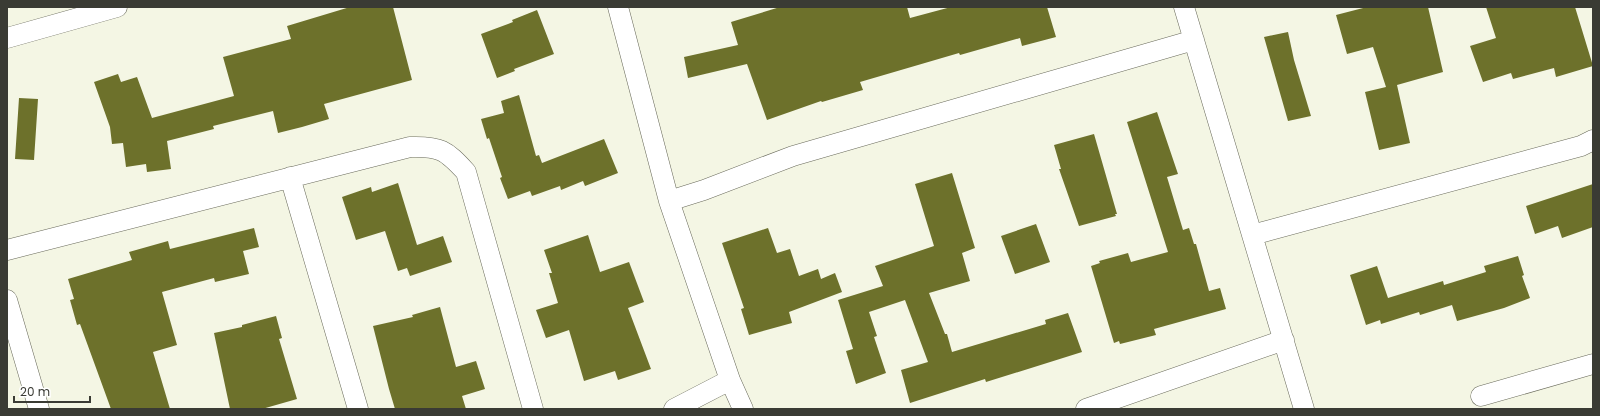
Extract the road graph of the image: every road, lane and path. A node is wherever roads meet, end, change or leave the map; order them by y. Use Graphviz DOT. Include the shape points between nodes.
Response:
graph roads {
  1 [pos="116,7"];
  2 [pos="618,7"];
  3 [pos="1184,7"];
  4 [pos="7,38"];
  5 [pos="1194,40"];
  6 [pos="1593,140"];
  7 [pos="290,177"];
  8 [pos="669,201"];
  9 [pos="1252,235"];
  10 [pos="7,250"];
  11 [pos="7,300"];
  12 [pos="1284,340"];
  13 [pos="1593,364"];
  14 [pos="730,380"];
  15 [pos="1481,396"];
  16 [pos="39,409"];
  17 [pos="358,409"];
  18 [pos="533,409"];
  19 [pos="674,409"];
  20 [pos="743,409"];
  21 [pos="1086,409"];
  22 [pos="1304,409"];
  1 -- 4 [label="street"];
  2 -- 8 [label="street"];
  3 -- 5 [label="street"];
  5 -- 8 [label="street" via="793,156"];
  5 -- 9 [label="street"];
  6 -- 9 [label="street" via="1581,146"];
  7 -- 10 [label="street"];
  7 -- 17 [label="street"];
  7 -- 18 [label="street" via="410,147 436,148 454,158 466,172"];
  8 -- 14 [label="street"];
  9 -- 12 [label="street"];
  11 -- 16 [label="street"];
  12 -- 21 [label="street"];
  12 -- 22 [label="street"];
  13 -- 15 [label="street"];
  14 -- 19 [label="street"];
  14 -- 20 [label="street"];
}
